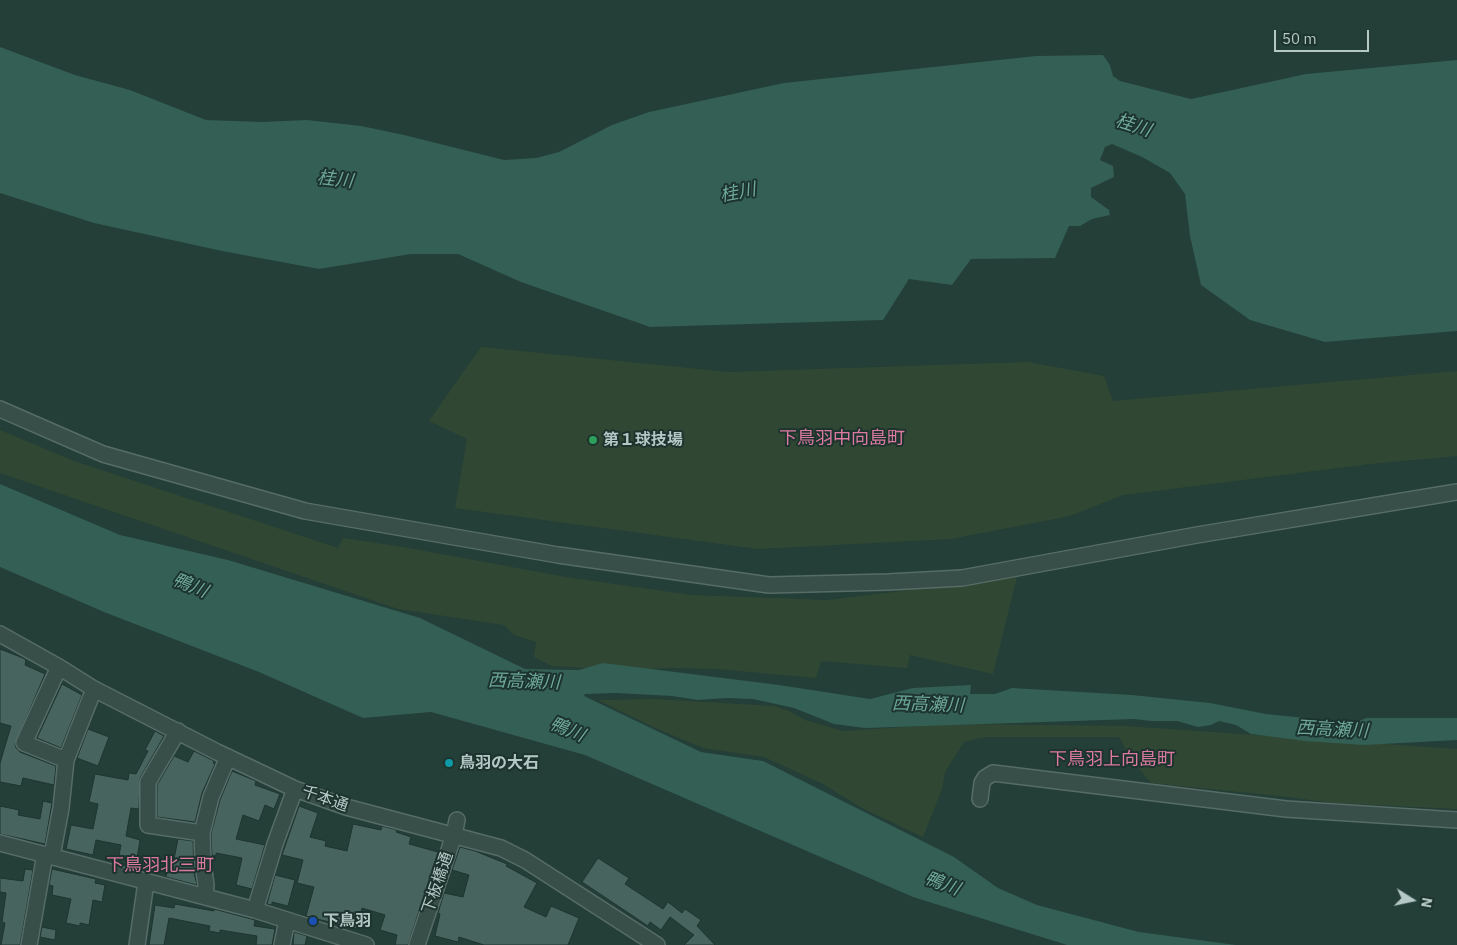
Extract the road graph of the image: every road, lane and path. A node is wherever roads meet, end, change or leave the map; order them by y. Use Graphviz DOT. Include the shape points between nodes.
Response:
graph roads {
  1 [pos="0,408"];
  2 [pos="1457,492"];
  3 [pos="0,634"];
  4 [pos="59,667"];
  5 [pos="94,690"];
  6 [pos="178,732"];
  7 [pos="228,757"];
  8 [pos="66,760"];
  9 [pos="295,789"];
  10 [pos="980,799"];
  11 [pos="457,820"];
  12 [pos="1457,820"];
  13 [pos="202,833"];
  14 [pos="454,835"];
  15 [pos="0,843"];
  16 [pos="49,855"];
  17 [pos="146,882"];
  18 [pos="205,897"];
  19 [pos="255,910"];
  20 [pos="287,920"];
  21 [pos="29,945"];
  22 [pos="137,945"];
  23 [pos="282,945"];
  24 [pos="366,945"];
  25 [pos="417,945"];
  26 [pos="656,945"];
  1 -- 2 [label="street" via="103,454 305,511 558,555 768,584 962,578"];
  3 -- 4 [label="street, 千本通"];
  4 -- 5 [label="street, 千本通"];
  4 -- 8 [label="street" via="24,743"];
  5 -- 6 [label="street, 千本通"];
  5 -- 8 [label="street"];
  6 -- 7 [label="street, 千本通"];
  6 -- 13 [label="street" via="148,782 148,825"];
  7 -- 9 [label="street, 千本通"];
  7 -- 13 [label="street" via="211,798"];
  8 -- 16 [label="street" via="61,808"];
  9 -- 14 [label="street, 千本通" via="346,807"];
  9 -- 19 [label="street"];
  10 -- 12 [label="street" via="982,783 993,773 1286,809"];
  11 -- 14 [label="street, 下板橋通"];
  13 -- 18 [label="street"];
  14 -- 25 [label="street, 下板橋通"];
  14 -- 26 [label="street, 千本通" via="501,848 525,860"];
  15 -- 16 [label="street"];
  16 -- 17 [label="street"];
  16 -- 21 [label="street"];
  17 -- 18 [label="street"];
  17 -- 22 [label="street"];
  18 -- 19 [label="street"];
  19 -- 20 [label="street"];
  20 -- 23 [label="street"];
  20 -- 24 [label="street"];
}
